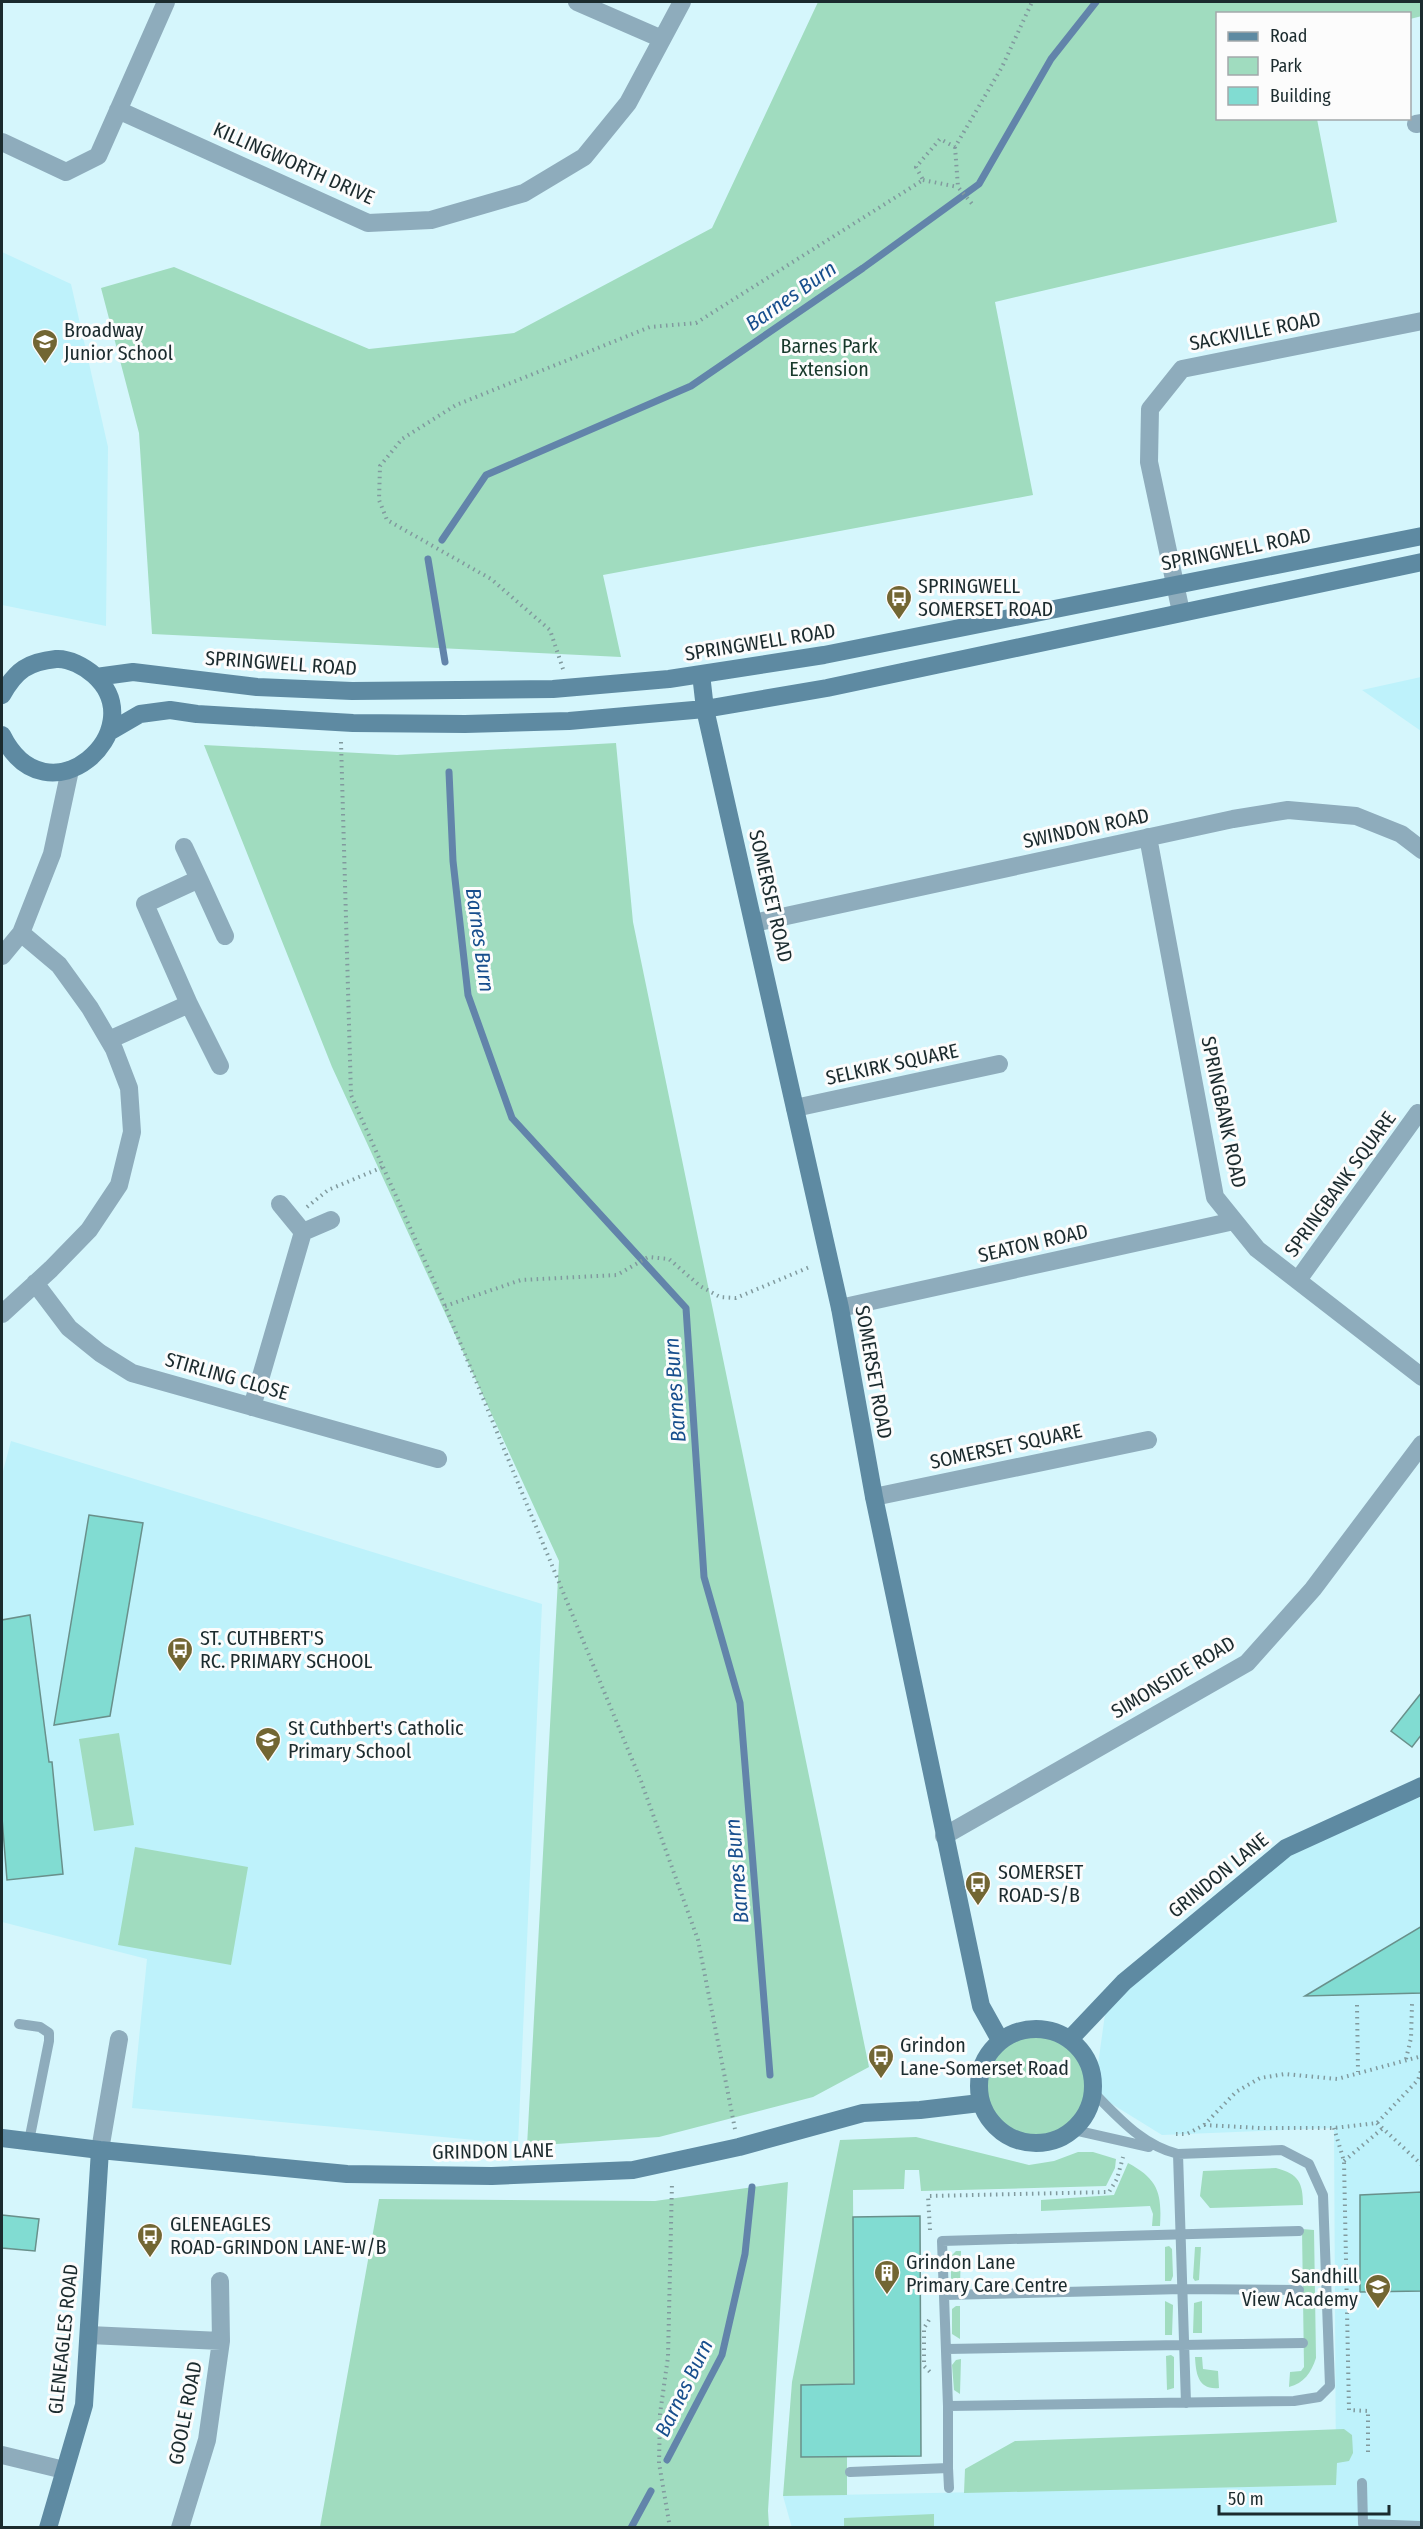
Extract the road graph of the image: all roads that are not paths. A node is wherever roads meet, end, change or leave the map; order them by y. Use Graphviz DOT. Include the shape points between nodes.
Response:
graph roads {
  1 [pos="166,2"];
  2 [pos="577,2"];
  3 [pos="682,2"];
  4 [pos="662,39"];
  5 [pos="118,110"];
  6 [pos="2,142"];
  7 [pos="1422,321"];
  8 [pos="1422,536"];
  9 [pos="1422,562"];
  10 [pos="1175,584"];
  11 [pos="1181,612"];
  12 [pos="701,674"];
  13 [pos="96,677"];
  14 [pos="4,687"];
  15 [pos="705,709"];
  16 [pos="109,732"];
  17 [pos="4,743"];
  18 [pos="70,770"];
  19 [pos="1148,837"];
  20 [pos="184,847"];
  21 [pos="1422,850"];
  22 [pos="199,879"];
  23 [pos="754,923"];
  24 [pos="21,933"];
  25 [pos="225,936"];
  26 [pos="2,956"];
  27 [pos="189,1004"];
  28 [pos="109,1040"];
  29 [pos="999,1064"];
  30 [pos="220,1066"];
  31 [pos="795,1108"];
  32 [pos="1418,1113"];
  33 [pos="280,1204"];
  34 [pos="331,1220"];
  35 [pos="1234,1221"];
  36 [pos="297,1226"];
  37 [pos="1298,1280"];
  38 [pos="35,1283"];
  39 [pos="840,1308"];
  40 [pos="2,1314"];
  41 [pos="1422,1377"];
  42 [pos="252,1407"];
  43 [pos="1148,1440"];
  44 [pos="1422,1444"];
  45 [pos="438,1459"];
  46 [pos="874,1497"];
  47 [pos="1422,1786"];
  48 [pos="944,1836"];
  49 [pos="19,2024"];
  50 [pos="119,2039"];
  51 [pos="1070,2039"];
  52 [pos="1000,2040"];
  53 [pos="1094,2093"];
  54 [pos="980,2103"];
  55 [pos="1074,2130"];
  56 [pos="2,2138"];
  57 [pos="29,2141"];
  58 [pos="100,2150"];
  59 [pos="1161,2150"];
  60 [pos="1178,2154"];
  61 [pos="1299,2231"];
  62 [pos="1179,2235"];
  63 [pos="220,2281"];
  64 [pos="1182,2289"];
  65 [pos="1299,2290"];
  66 [pos="945,2295"];
  67 [pos="89,2335"];
  68 [pos="221,2341"];
  69 [pos="1303,2343"];
  70 [pos="1184,2344"];
  71 [pos="946,2349"];
  72 [pos="1186,2403"];
  73 [pos="948,2406"];
  74 [pos="2,2456"];
  75 [pos="948,2468"];
  76 [pos="64,2470"];
  77 [pos="850,2472"];
  78 [pos="1362,2483"];
  79 [pos="949,2488"];
  80 [pos="1422,2526"];
  81 [pos="48,2528"];
  82 [pos="180,2528"];
  1 -- 5 [label="street"];
  2 -- 4 [label="street"];
  3 -- 4 [label="street, KILLINGWORTH DRIVE"];
  4 -- 5 [label="street, KILLINGWORTH DRIVE" via="628,103 584,157 524,194 431,220 368,223"];
  5 -- 6 [label="street" via="98,156 66,172"];
  7 -- 10 [label="street, SACKVILLE ROAD" via="1182,369 1150,409 1149,462"];
  8 -- 10 [label="street, SPRINGWELL ROAD"];
  9 -- 11 [label="street"];
  10 -- 11 [label="street, SACKVILLE ROAD"];
  10 -- 12 [label="street, SPRINGWELL ROAD" via="824,655"];
  11 -- 15 [label="street" via="827,688"];
  12 -- 13 [label="street, SPRINGWELL ROAD" via="568,687 352,691 257,687 133,672"];
  12 -- 15 [label="street, SOMERSET ROAD"];
  13 -- 14 [label="street" via="84,667 60,659 23,668"];
  13 -- 16 [label="street" via="111,708"];
  15 -- 16 [label="street" via="465,724 340,722 170,710 140,714"];
  15 -- 23 [label="street, SOMERSET ROAD"];
  16 -- 18 [label="street" via="93,757"];
  17 -- 18 [label="street" via="21,762 39,770"];
  18 -- 24 [label="street" via="52,854"];
  19 -- 21 [label="street, SWINDON ROAD" via="1288,810 1356,816 1401,834"];
  19 -- 23 [label="street, SWINDON ROAD"];
  19 -- 35 [label="street, SPRINGBANK ROAD" via="1215,1197"];
  20 -- 22 [label="street"];
  22 -- 25 [label="street"];
  22 -- 27 [label="street" via="145,904"];
  23 -- 31 [label="street, SOMERSET ROAD"];
  24 -- 26 [label="street"];
  24 -- 28 [label="street" via="59,964"];
  27 -- 28 [label="street"];
  27 -- 30 [label="street"];
  28 -- 38 [label="street" via="129,1088 132,1132 119,1185 88,1230"];
  29 -- 31 [label="street, SELKIRK SQUARE"];
  31 -- 39 [label="street, SOMERSET ROAD"];
  32 -- 37 [label="street, SPRINGBANK SQUARE"];
  33 -- 36 [label="street"];
  34 -- 36 [label="street"];
  35 -- 37 [label="street, SPRINGBANK ROAD" via="1257,1249"];
  35 -- 39 [label="street, SEATON ROAD"];
  36 -- 42 [label="street"];
  37 -- 41 [label="street, SPRINGBANK ROAD"];
  38 -- 40 [label="street"];
  38 -- 42 [label="street, STIRLING CLOSE" via="69,1328 132,1373"];
  39 -- 46 [label="street, SOMERSET ROAD"];
  42 -- 45 [label="street, STIRLING CLOSE"];
  43 -- 46 [label="street, SOMERSET SQUARE"];
  44 -- 48 [label="street, SIMONSIDE ROAD" via="1313,1589 1247,1663"];
  46 -- 48 [label="street, SOMERSET ROAD"];
  47 -- 51 [label="street, GRINDON LANE" via="1286,1848 1124,1982"];
  48 -- 52 [label="street, SOMERSET ROAD" via="981,2006"];
  49 -- 57 [label="lane" via="40,2027 49,2033 50,2041"];
  50 -- 58 [label="street"];
  51 -- 52 [label="street" via="1052,2030 1025,2029"];
  51 -- 53 [label="street" via="1086,2056 1093,2073"];
  52 -- 54 [label="street" via="982,2064 978,2080"];
  53 -- 55 [label="street" via="1087,2113"];
  53 -- 59 [label="lane" via="1133,2132"];
  54 -- 55 [label="street" via="989,2120 1004,2134 1027,2143 1051,2142"];
  54 -- 58 [label="street, GRINDON LANE" via="863,2113 739,2147 633,2170 492,2176 347,2174"];
  55 -- 59 [label="lane"];
  56 -- 57 [label="street, GRINDON LANE"];
  57 -- 58 [label="street, GRINDON LANE"];
  58 -- 67 [label="street, GLENEAGLES ROAD"];
  59 -- 60 [label="lane"];
  60 -- 62 [label="lane"];
  60 -- 72 [label="lane" via="1282,2150 1309,2164 1323,2195 1330,2386 1318,2397 1294,2401"];
  61 -- 62 [label="lane"];
  62 -- 64 [label="lane"];
  62 -- 66 [label="lane" via="942,2241"];
  63 -- 68 [label="street, GOOLE ROAD"];
  64 -- 65 [label="lane"];
  64 -- 66 [label="lane"];
  64 -- 70 [label="lane"];
  66 -- 71 [label="lane"];
  67 -- 68 [label="street, GOOLE ROAD"];
  67 -- 76 [label="street, GLENEAGLES ROAD" via="84,2405"];
  68 -- 82 [label="street, GOOLE ROAD" via="207,2440"];
  69 -- 70 [label="lane"];
  70 -- 71 [label="lane"];
  70 -- 72 [label="lane"];
  71 -- 73 [label="lane"];
  72 -- 73 [label="lane"];
  73 -- 75 [label="lane"];
  74 -- 76 [label="street"];
  75 -- 77 [label="lane"];
  75 -- 79 [label="lane"];
  76 -- 81 [label="street, GLENEAGLES ROAD"];
  78 -- 80 [label="lane" via="1364,2524"];
}
